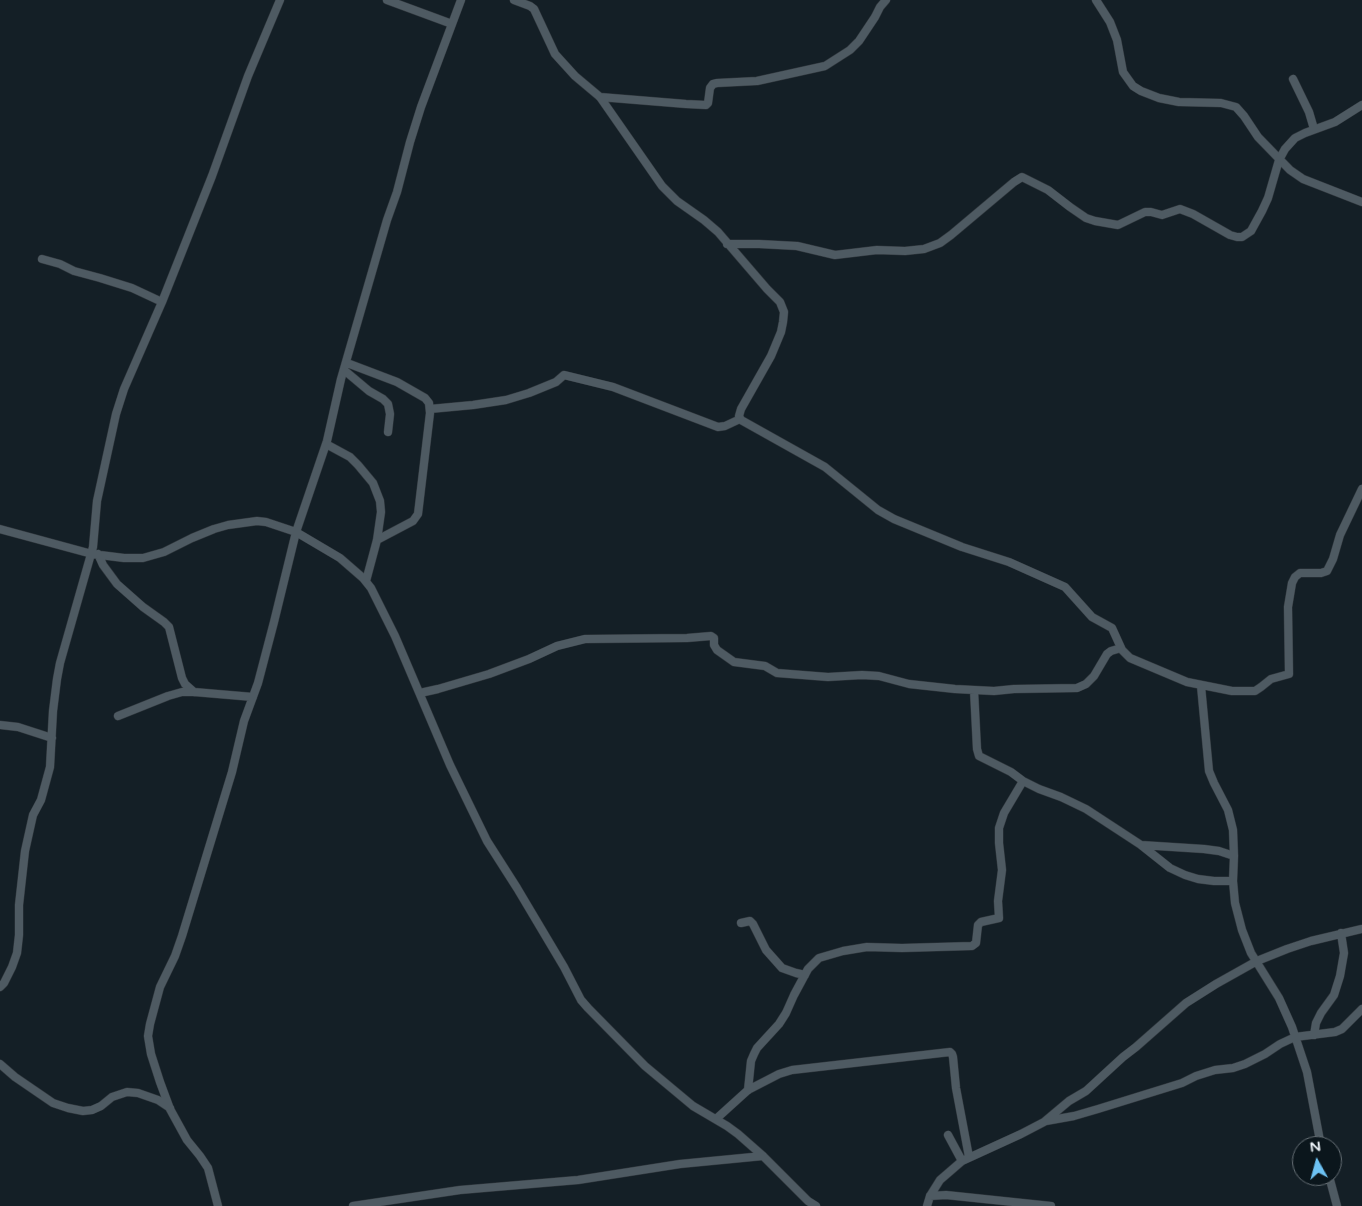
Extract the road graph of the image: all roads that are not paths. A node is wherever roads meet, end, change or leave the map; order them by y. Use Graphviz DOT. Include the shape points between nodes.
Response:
graph roads {
  1 [pos="280,0"];
  2 [pos="387,0"];
  3 [pos="461,0"];
  4 [pos="514,0"];
  5 [pos="886,0"];
  6 [pos="1096,0"];
  7 [pos="452,24"];
  8 [pos="1293,79"];
  9 [pos="600,97"];
  10 [pos="1362,105"];
  11 [pos="1314,129"];
  12 [pos="1279,160"];
  13 [pos="1362,202"];
  14 [pos="727,244"];
  15 [pos="42,258"];
  16 [pos="162,302"];
  17 [pos="346,366"];
  18 [pos="430,409"];
  19 [pos="740,419"];
  20 [pos="388,432"];
  21 [pos="326,444"];
  22 [pos="1362,489"];
  23 [pos="0,528"];
  24 [pos="296,532"];
  25 [pos="378,540"];
  26 [pos="95,554"];
  27 [pos="366,581"];
  28 [pos="1121,648"];
  29 [pos="1201,686"];
  30 [pos="974,690"];
  31 [pos="194,692"];
  32 [pos="420,693"];
  33 [pos="253,697"];
  34 [pos="118,716"];
  35 [pos="0,725"];
  36 [pos="52,738"];
  37 [pos="1023,781"];
  38 [pos="1141,845"];
  39 [pos="1234,856"];
  40 [pos="1233,881"];
  41 [pos="741,923"];
  42 [pos="1362,929"];
  43 [pos="1341,933"];
  44 [pos="1257,961"];
  45 [pos="805,975"];
  46 [pos="0,987"];
  47 [pos="1362,1009"];
  48 [pos="1314,1034"];
  49 [pos="1296,1037"];
  50 [pos="0,1064"];
  51 [pos="748,1090"];
  52 [pos="170,1109"];
  53 [pos="716,1119"];
  54 [pos="1044,1122"];
  55 [pos="948,1135"];
  56 [pos="1319,1136"];
  57 [pos="763,1156"];
  58 [pos="965,1159"];
  59 [pos="1332,1186"];
  60 [pos="930,1196"];
  61 [pos="218,1206"];
  62 [pos="353,1206"];
  63 [pos="816,1206"];
  64 [pos="927,1206"];
  65 [pos="1051,1206"];
  66 [pos="1337,1206"];
  1 -- 16 [label="street" via="244,84"];
  2 -- 7 [label="street"];
  3 -- 7 [label="street"];
  4 -- 9 [label="street" via="534,9 555,54"];
  5 -- 9 [label="street" via="859,41 826,66 757,81 712,84 706,105"];
  6 -- 12 [label="street" via="1110,22 1123,72 1133,86 1159,98 1179,102 1221,102 1236,108"];
  7 -- 17 [label="street" via="410,142"];
  8 -- 11 [label="street"];
  9 -- 14 [label="street" via="662,186 718,232"];
  10 -- 11 [label="street" via="1336,122"];
  11 -- 12 [label="street" via="1295,138"];
  12 -- 13 [label="street" via="1296,175"];
  12 -- 14 [label="street" via="1268,198 1251,231 1242,237 1230,235 1180,209 1162,215 1145,212 1118,225 1095,221 1022,177 951,235 924,249 838,255 797,246"];
  14 -- 19 [label="street" via="780,302 784,312 778,341 739,413"];
  15 -- 16 [label="street" via="132,288"];
  16 -- 26 [label="street" via="116,414 97,501"];
  17 -- 18 [label="street" via="397,382 425,398"];
  17 -- 20 [label="street" via="369,391 388,404"];
  17 -- 21 [label="street"];
  18 -- 19 [label="street" via="506,400 556,382 564,375 613,387 718,427"];
  18 -- 25 [label="street" via="418,514 413,522"];
  19 -- 28 [label="street" via="825,467 894,519 1009,562 1065,587 1092,617 1112,628"];
  21 -- 24 [label="street"];
  21 -- 25 [label="street" via="350,457 373,483 381,512"];
  22 -- 29 [label="street" via="1327,570 1300,573 1292,583 1288,607 1289,674 1268,680 1255,691"];
  23 -- 26 [label="street"];
  24 -- 26 [label="street" via="266,522 238,523 214,529 143,558"];
  24 -- 27 [label="street" via="340,558"];
  24 -- 33 [label="street"];
  25 -- 27 [label="street"];
  26 -- 31 [label="street" via="117,584 169,627 182,678"];
  26 -- 36 [label="street" via="60,663"];
  27 -- 32 [label="street"];
  28 -- 29 [label="street" via="1138,662"];
  28 -- 30 [label="street" via="1111,651 1094,676 1077,688"];
  29 -- 39 [label="street" via="1209,771 1231,819"];
  30 -- 32 [label="street" via="909,684 879,676 777,673 765,666 734,662 717,650 714,638 708,636 585,639 557,646 489,674"];
  30 -- 37 [label="street" via="978,755"];
  31 -- 33 [label="street"];
  31 -- 34 [label="street" via="177,693"];
  32 -- 53 [label="street" via="487,841 581,1000 645,1066 693,1106"];
  33 -- 52 [label="street" via="190,911 175,956 160,987 150,1024 151,1054"];
  35 -- 36 [label="street"];
  36 -- 46 [label="street" via="50,767 24,851 17,953"];
  37 -- 38 [label="street" via="1086,809"];
  37 -- 45 [label="street" via="999,828 1002,870 1000,917 978,924 974,945 867,947 843,951 819,958"];
  38 -- 39 [label="street" via="1204,849"];
  38 -- 40 [label="street" via="1170,868 1198,880"];
  39 -- 40 [label="street"];
  40 -- 44 [label="street" via="1242,930"];
  41 -- 45 [label="street" via="751,922 766,950 782,968"];
  42 -- 43 [label="street"];
  43 -- 44 [label="street"];
  43 -- 48 [label="street" via="1344,953 1340,976 1334,995 1316,1023"];
  44 -- 49 [label="street" via="1286,1012"];
  44 -- 54 [label="street" via="1186,1003"];
  45 -- 51 [label="street" via="786,1013 754,1054"];
  47 -- 48 [label="street" via="1339,1031"];
  48 -- 49 [label="street"];
  49 -- 54 [label="street" via="1245,1064 1215,1070 1074,1116"];
  49 -- 56 [label="street" via="1308,1072"];
  50 -- 52 [label="street" via="52,1103 68,1108 92,1110 127,1092 158,1100"];
  51 -- 53 [label="street"];
  51 -- 58 [label="street" via="792,1070 951,1052"];
  52 -- 61 [label="street" via="208,1168"];
  53 -- 57 [label="street"];
  54 -- 58 [label="street"];
  55 -- 58 [label="street"];
  57 -- 62 [label="street" via="680,1164 578,1180 460,1190"];
  57 -- 63 [label="street"];
  58 -- 60 [label="street" via="940,1180"];
  59 -- 66 [label="street"];
  60 -- 64 [label="street"];
  60 -- 65 [label="street"];
}
